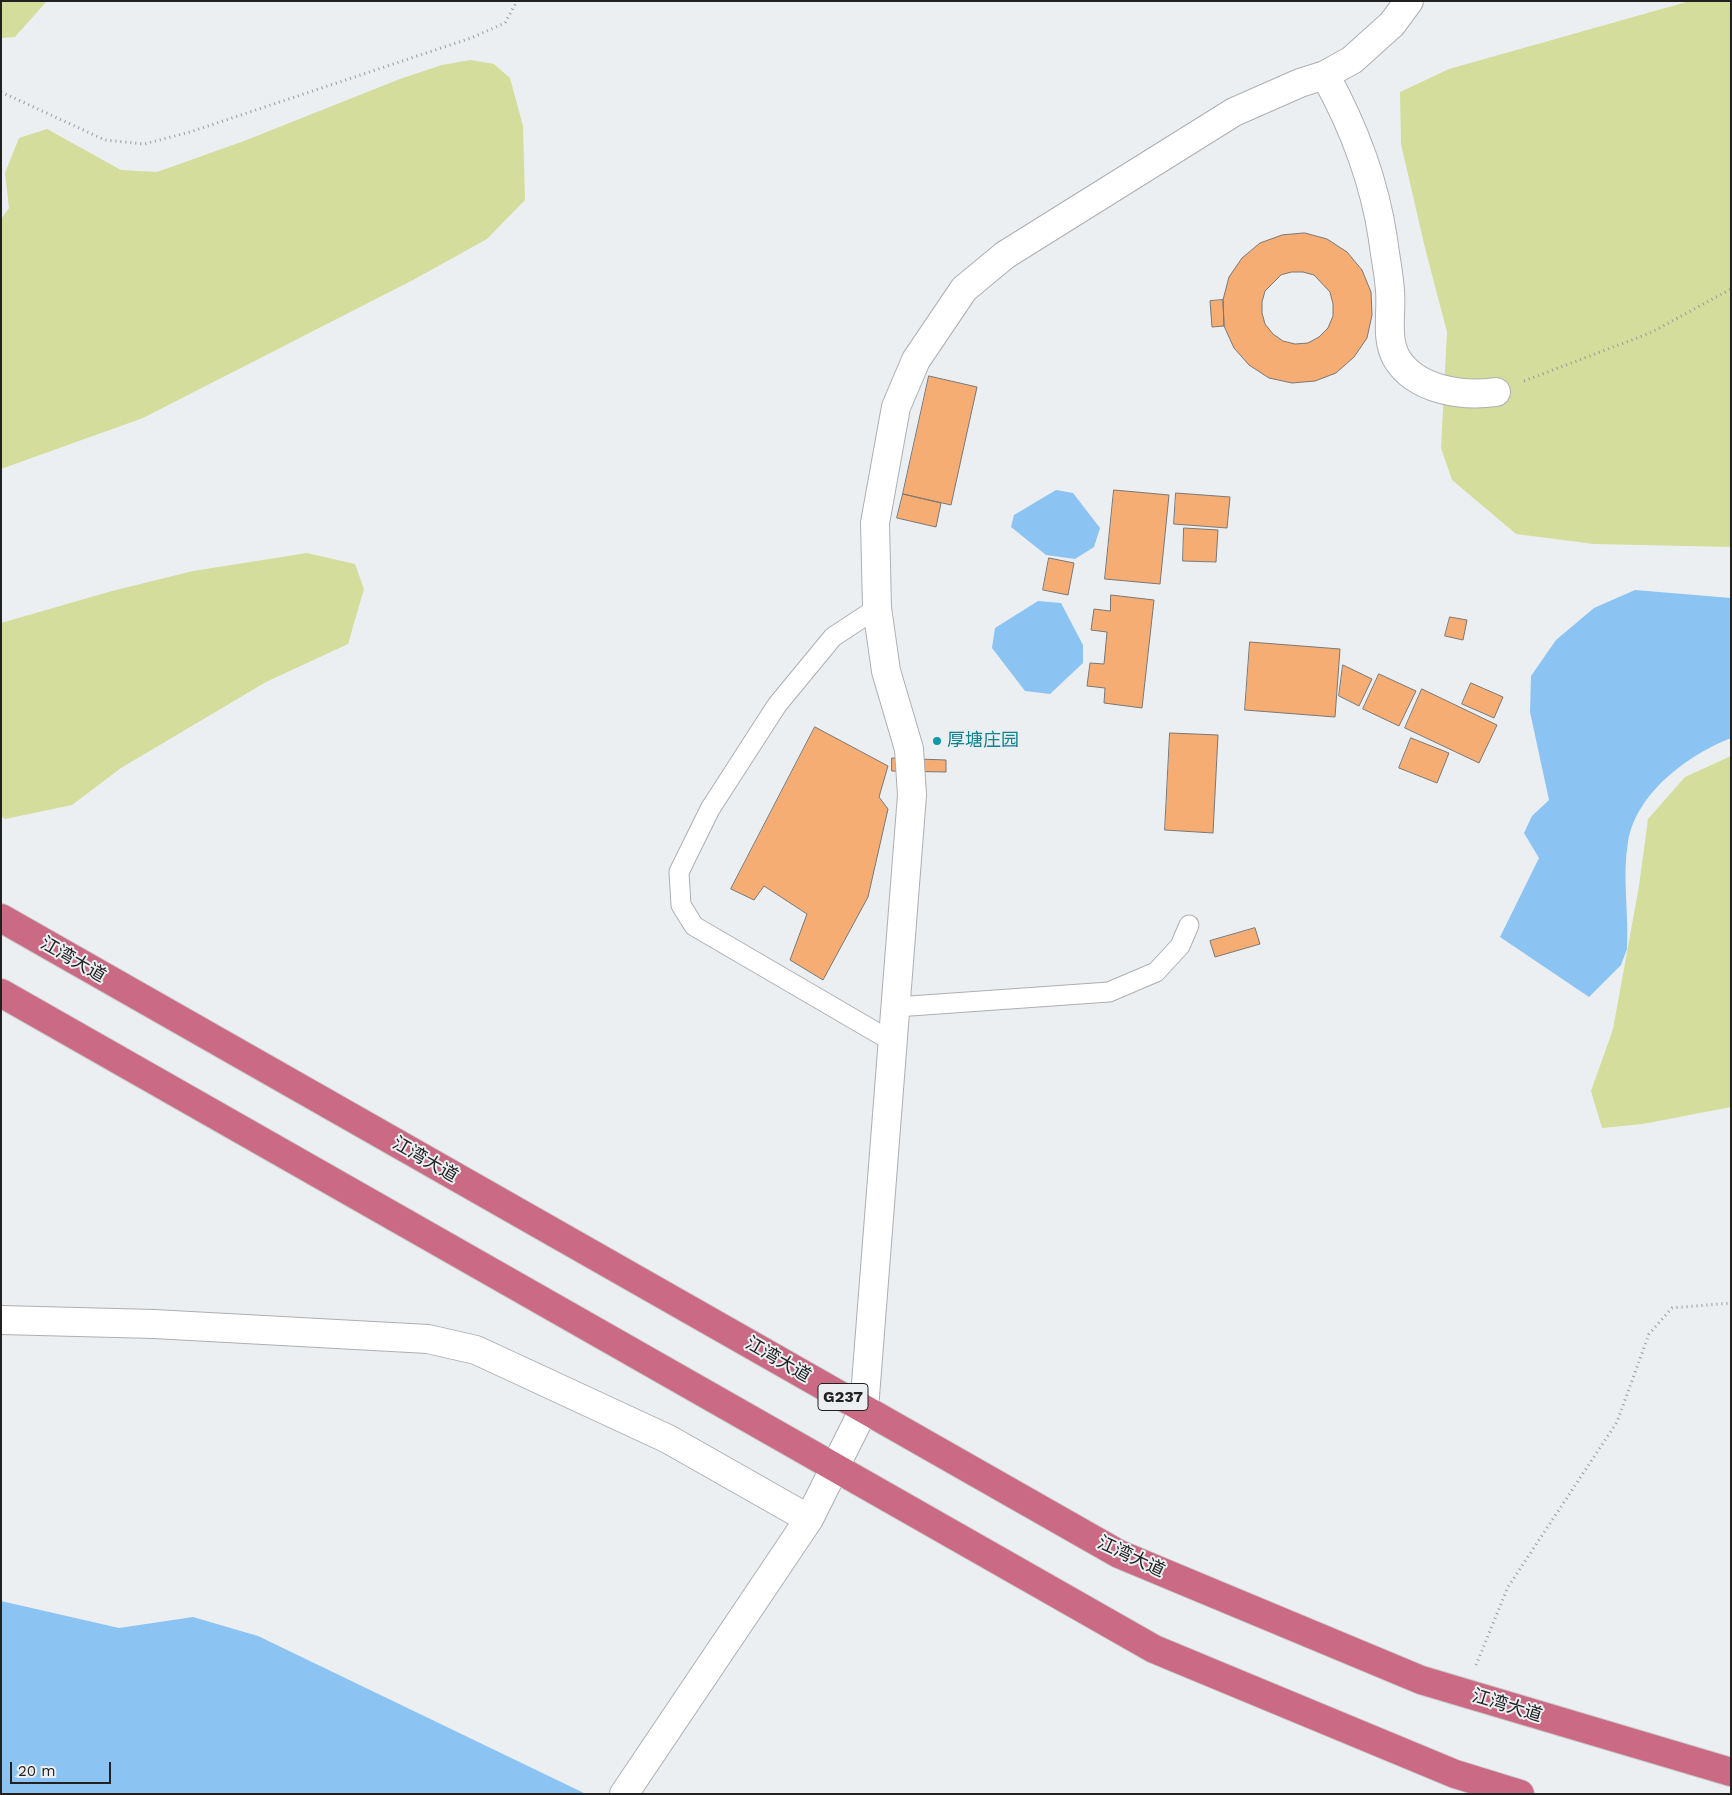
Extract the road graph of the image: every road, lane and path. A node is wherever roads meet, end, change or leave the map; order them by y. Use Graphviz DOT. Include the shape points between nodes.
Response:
graph roads {
  1 [pos="518,1"];
  2 [pos="1409,1"];
  3 [pos="1325,75"];
  4 [pos="1,92"];
  5 [pos="1731,289"];
  6 [pos="1496,392"];
  7 [pos="877,608"];
  8 [pos="1,918"];
  9 [pos="1188,925"];
  10 [pos="1,993"];
  11 [pos="896,1007"];
  12 [pos="893,1042"];
  13 [pos="1731,1303"];
  14 [pos="1,1320"];
  15 [pos="864,1409"];
  16 [pos="836,1468"];
  17 [pos="809,1519"];
  18 [pos="1464,1693"];
  19 [pos="1731,1772"];
  20 [pos="627,1789"];
  21 [pos="1520,1794"];
  1 -- 4 [label="path" via="505,22 471,38 190,132 144,144 105,140"];
  2 -- 3 [label="street" via="1392,24 1352,60"];
  3 -- 6 [label="street" via="1350,123 1373,184 1390,292 1392,346 1397,358 1406,370 1439,388 1458,394"];
  3 -- 7 [label="street" via="1234,112 1004,256 964,289 916,360 896,407 875,523"];
  5 -- 6 [label="path" via="1650,332"];
  7 -- 11 [label="street" via="886,671 909,749 912,795"];
  7 -- 12 [label="lane" via="833,637 777,705 710,809 679,872 681,905 694,926"];
  8 -- 15 [label="highway, 江湾大道 / G237"];
  9 -- 11 [label="lane" via="1180,946 1156,972 1109,992"];
  10 -- 16 [label="highway"];
  11 -- 12 [label="street"];
  12 -- 15 [label="street"];
  13 -- 18 [label="path" via="1672,1308 1649,1334 1618,1422 1508,1587"];
  14 -- 17 [label="street" via="154,1324 428,1339 476,1350 668,1439"];
  15 -- 16 [label="street"];
  15 -- 18 [label="highway, 江湾大道 / G237" via="1119,1554 1421,1680"];
  16 -- 17 [label="street"];
  16 -- 21 [label="highway" via="1154,1649 1455,1774"];
  17 -- 20 [label="street"];
  18 -- 19 [label="highway, 江湾大道 / G237"];
}
